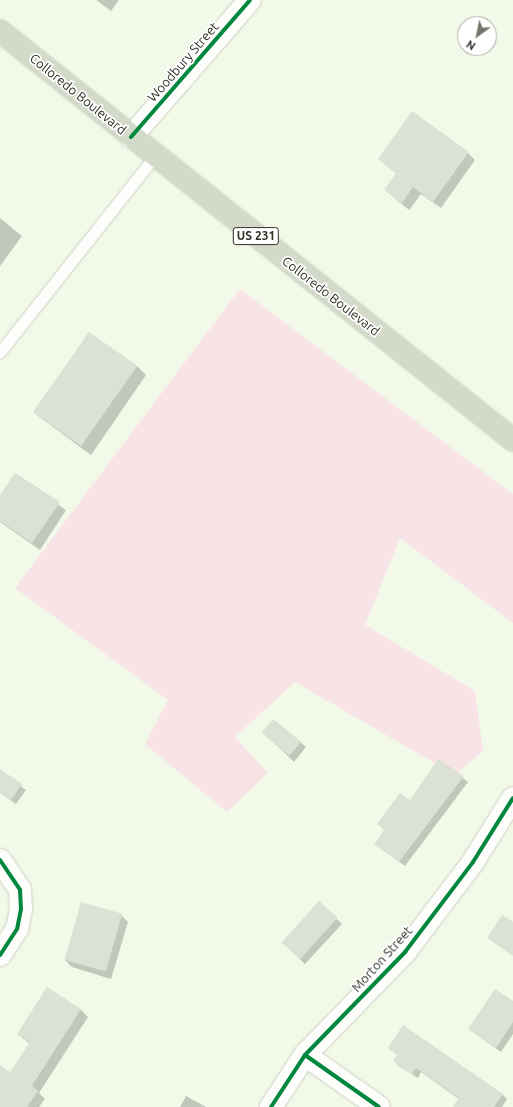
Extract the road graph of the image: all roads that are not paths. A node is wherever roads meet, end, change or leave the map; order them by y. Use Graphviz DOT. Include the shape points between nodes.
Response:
graph roads {
  1 [pos="250,0"];
  2 [pos="0,31"];
  3 [pos="131,137"];
  4 [pos="155,156"];
  5 [pos="0,352"];
  6 [pos="513,440"];
  7 [pos="513,798"];
  8 [pos="0,860"];
  9 [pos="0,954"];
  10 [pos="305,1055"];
  11 [pos="271,1107"];
  12 [pos="379,1107"];
  1 -- 3 [label="street, Woodbury Street"];
  2 -- 3 [label="highway, Colloredo Boulevard / US 231"];
  3 -- 4 [label="highway, Colloredo Boulevard / US 231"];
  4 -- 5 [label="lane"];
  4 -- 6 [label="highway, Colloredo Boulevard / US 231"];
  7 -- 10 [label="street, Morton Street" via="473,862 405,952"];
  8 -- 9 [label="street" via="20,890 21,909 17,929"];
  10 -- 11 [label="street, Morton Street"];
  10 -- 12 [label="street"];
}
